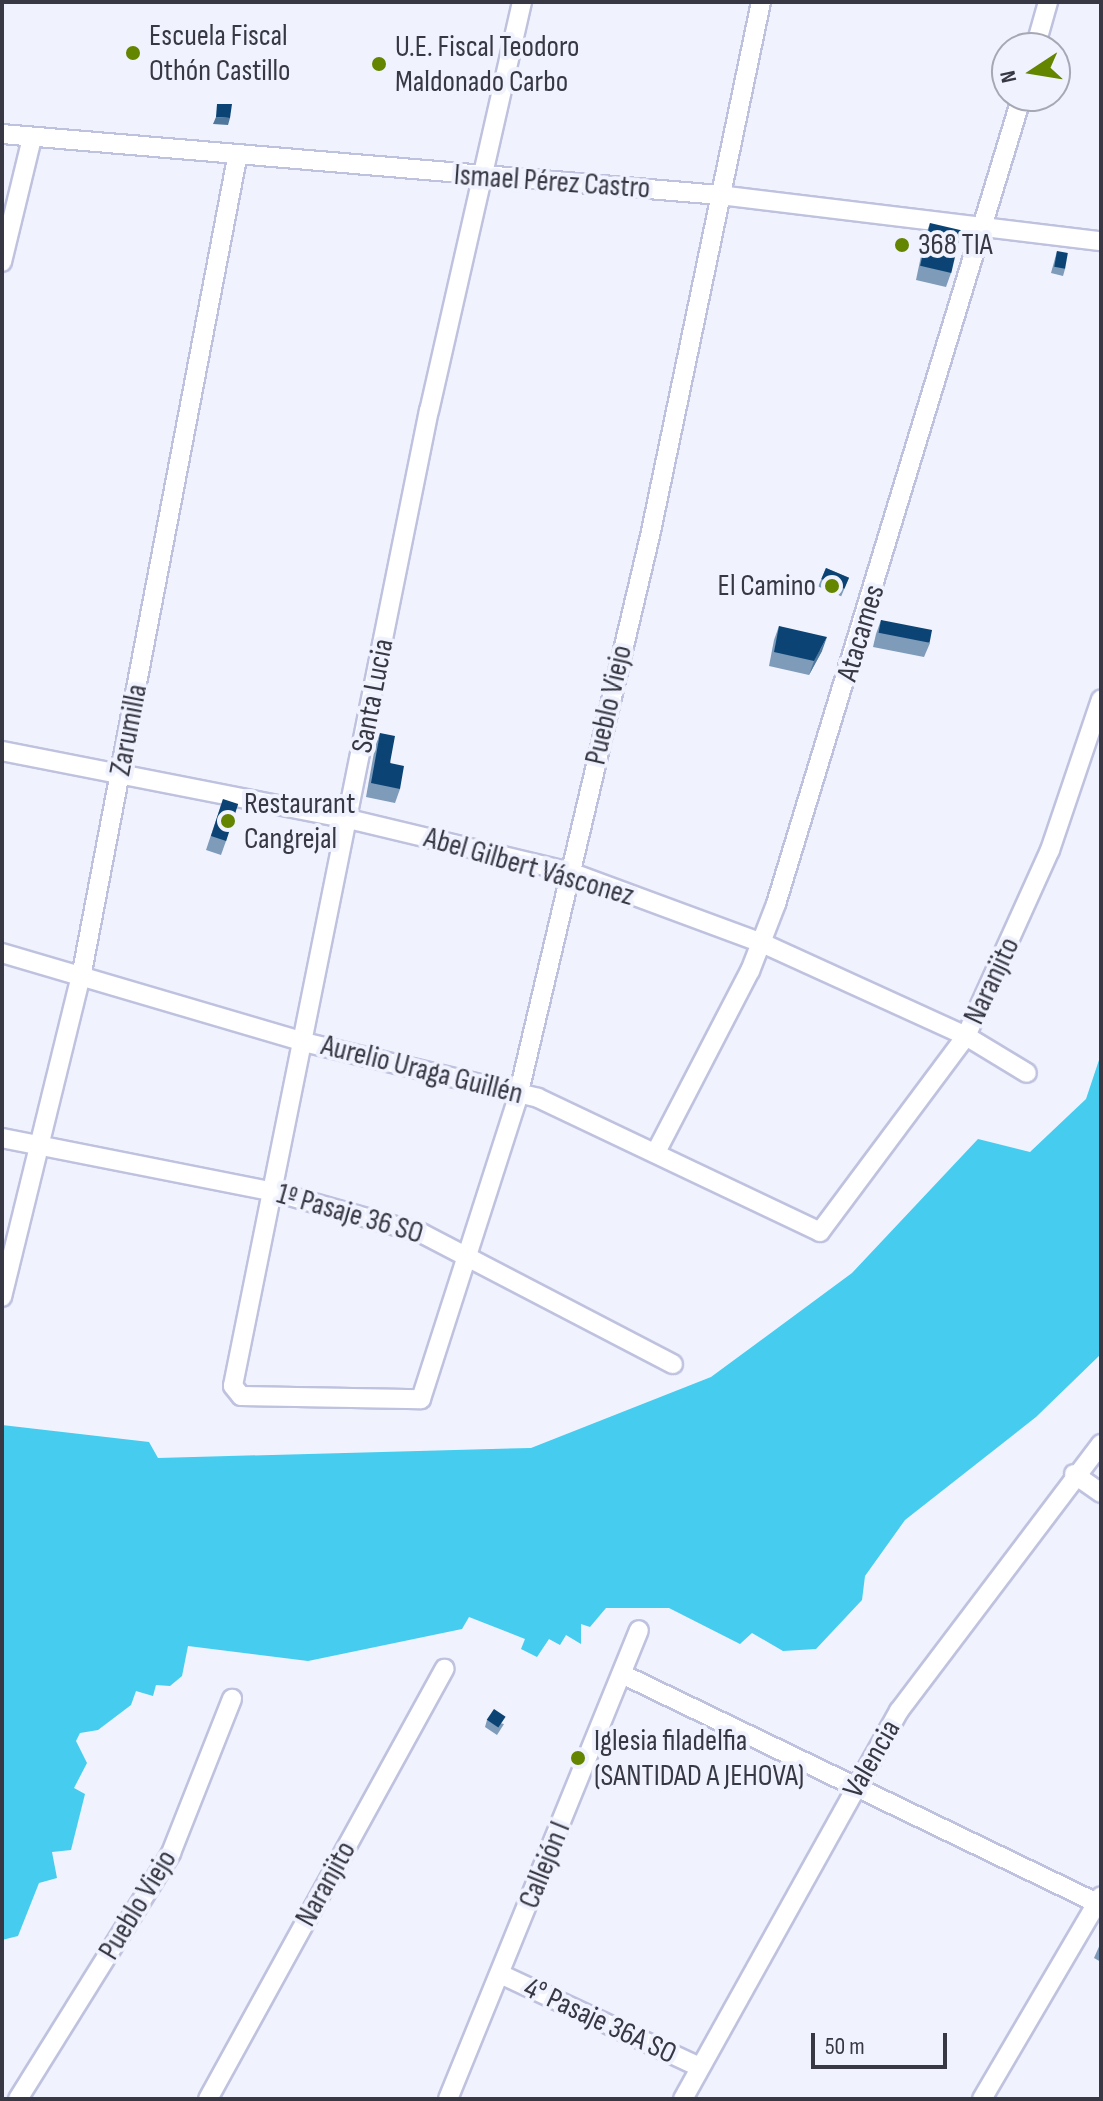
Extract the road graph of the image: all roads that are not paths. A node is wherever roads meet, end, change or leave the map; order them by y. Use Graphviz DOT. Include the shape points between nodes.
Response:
graph roads {
  1 [pos="522,2"];
  2 [pos="761,2"];
  3 [pos="1048,2"];
  4 [pos="1040,32"];
  5 [pos="1018,112"];
  6 [pos="2,134"];
  7 [pos="32,138"];
  8 [pos="237,158"];
  9 [pos="483,177"];
  10 [pos="719,195"];
  11 [pos="987,227"];
  12 [pos="1101,241"];
  13 [pos="2,262"];
  14 [pos="1101,699"];
  15 [pos="2,751"];
  16 [pos="121,775"];
  17 [pos="349,819"];
  18 [pos="570,872"];
  19 [pos="762,943"];
  20 [pos="2,953"];
  21 [pos="82,972"];
  22 [pos="966,1036"];
  23 [pos="308,1043"];
  24 [pos="1027,1073"];
  25 [pos="518,1096"];
  26 [pos="2,1138"];
  27 [pos="42,1143"];
  28 [pos="656,1152"];
  29 [pos="275,1192"];
  30 [pos="823,1231"];
  31 [pos="468,1252"];
  32 [pos="2,1297"];
  33 [pos="673,1364"];
  34 [pos="421,1399"];
  35 [pos="1101,1444"];
  36 [pos="1074,1474"];
  37 [pos="1101,1493"];
  38 [pos="639,1630"];
  39 [pos="444,1669"];
  40 [pos="624,1675"];
  41 [pos="232,1699"];
  42 [pos="857,1783"];
  43 [pos="1099,1900"];
  44 [pos="500,1974"];
  45 [pos="699,2067"];
  46 [pos="18,2099"];
  47 [pos="208,2099"];
  48 [pos="448,2099"];
  49 [pos="683,2099"];
  50 [pos="982,2099"];
  1 -- 9 [label="street, Santa Lucia"];
  2 -- 10 [label="street, Pueblo Viejo"];
  3 -- 4 [label="street"];
  5 -- 11 [label="street, Atacames"];
  6 -- 7 [label="street, Ismael Pérez Castro"];
  7 -- 8 [label="street, Ismael Pérez Castro"];
  7 -- 13 [label="street"];
  8 -- 9 [label="street, Ismael Pérez Castro"];
  8 -- 16 [label="street, Zarumilla"];
  9 -- 10 [label="street, Ismael Pérez Castro"];
  9 -- 17 [label="street, Santa Lucia"];
  10 -- 11 [label="street, Ismael Pérez Castro"];
  10 -- 18 [label="street, Pueblo Viejo"];
  11 -- 12 [label="street, Ismael Pérez Castro"];
  11 -- 19 [label="street, Atacames"];
  14 -- 22 [label="street, Naranjito" via="1050,850"];
  15 -- 16 [label="street, Abel Gilbert Vásconez"];
  16 -- 17 [label="street, Abel Gilbert Vásconez"];
  16 -- 21 [label="street, Zarumilla"];
  17 -- 18 [label="street, Abel Gilbert Vásconez"];
  17 -- 23 [label="street, Santa Lucia"];
  18 -- 19 [label="street, Abel Gilbert Vásconez"];
  18 -- 25 [label="street, Pueblo Viejo"];
  19 -- 22 [label="street, Abel Gilbert Vásconez"];
  19 -- 28 [label="street, Atacames"];
  20 -- 21 [label="street, Aurelio Uraga Guillén"];
  21 -- 23 [label="street, Aurelio Uraga Guillén"];
  21 -- 27 [label="street, Zarumilla"];
  22 -- 24 [label="street, Abel Gilbert Vásconez"];
  22 -- 30 [label="street, Naranjito"];
  23 -- 25 [label="street, Aurelio Uraga Guillén"];
  23 -- 29 [label="street, Santa Lucia"];
  25 -- 28 [label="street, Aurelio Uraga Guillén" via="538,1098"];
  25 -- 31 [label="street, Pueblo Viejo"];
  26 -- 27 [label="street, 1º Pasaje 36 SO"];
  27 -- 29 [label="street, 1º Pasaje 36 SO"];
  27 -- 32 [label="street, Zarumilla"];
  28 -- 30 [label="street, Aurelio Uraga Guillén"];
  29 -- 31 [label="street, 1º Pasaje 36 SO"];
  29 -- 34 [label="street, Santa Lucia" via="235,1392"];
  31 -- 33 [label="street, 1º Pasaje 36 SO"];
  31 -- 34 [label="street, Pueblo Viejo"];
  35 -- 36 [label="street, Valencia"];
  36 -- 37 [label="street"];
  36 -- 42 [label="street, Valencia" via="970,1609"];
  38 -- 40 [label="street, Callejón I"];
  39 -- 47 [label="street, Naranjito"];
  40 -- 42 [label="street"];
  40 -- 44 [label="street, Callejón I"];
  41 -- 46 [label="street, Pueblo Viejo" via="171,1853"];
  42 -- 43 [label="street"];
  42 -- 45 [label="street, Valencia"];
  43 -- 50 [label="street"];
  44 -- 45 [label="street, 4° Pasaje 36A SO"];
  44 -- 48 [label="street, Callejón I"];
  45 -- 49 [label="street, Valencia"];
}
